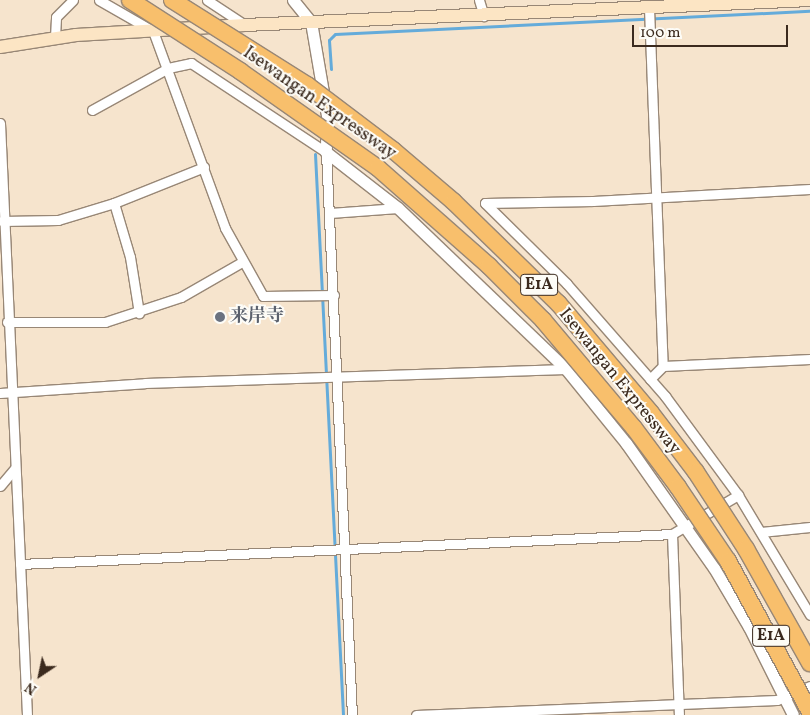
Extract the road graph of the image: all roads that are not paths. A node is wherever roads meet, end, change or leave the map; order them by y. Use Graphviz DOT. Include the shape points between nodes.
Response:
graph roads {
  1 [pos="73,0"];
  2 [pos="99,0"];
  3 [pos="130,0"];
  4 [pos="172,0"];
  5 [pos="207,0"];
  6 [pos="293,0"];
  7 [pos="479,0"];
  8 [pos="810,0"];
  9 [pos="714,3"];
  10 [pos="563,6"];
  11 [pos="649,10"];
  12 [pos="484,16"];
  13 [pos="311,22"];
  14 [pos="245,25"];
  15 [pos="153,31"];
  16 [pos="55,37"];
  17 [pos="0,47"];
  18 [pos="168,68"];
  19 [pos="92,110"];
  20 [pos="0,123"];
  21 [pos="326,152"];
  22 [pos="204,167"];
  23 [pos="810,189"];
  24 [pos="656,195"];
  25 [pos="114,203"];
  26 [pos="398,208"];
  27 [pos="330,213"];
  28 [pos="2,221"];
  29 [pos="242,262"];
  30 [pos="2,269"];
  31 [pos="332,295"];
  32 [pos="139,313"];
  33 [pos="7,322"];
  34 [pos="810,359"];
  35 [pos="663,366"];
  36 [pos="566,370"];
  37 [pos="334,379"];
  38 [pos="650,379"];
  39 [pos="10,393"];
  40 [pos="0,394"];
  41 [pos="14,468"];
  42 [pos="0,486"];
  43 [pos="738,495"];
  44 [pos="686,525"];
  45 [pos="810,527"];
  46 [pos="761,532"];
  47 [pos="672,534"];
  48 [pos="343,550"];
  49 [pos="20,564"];
  50 [pos="810,615"];
  51 [pos="810,662"];
  52 [pos="810,686"];
  53 [pos="785,698"];
  54 [pos="679,703"];
  55 [pos="810,712"];
  56 [pos="27,715"];
  57 [pos="352,715"];
  58 [pos="416,715"];
  59 [pos="680,715"];
  60 [pos="793,715"];
  1 -- 16 [label="street" via="56,17"];
  2 -- 15 [label="street"];
  3 -- 55 [label="highway, Isewangan Expressway / E1A, bridge" via="378,168 490,266 543,320 634,428 678,487 728,561"];
  4 -- 51 [label="highway, Isewangan Expressway / E1A, bridge" via="307,85 392,150 454,202 558,303 696,472 746,549"];
  5 -- 14 [label="street"];
  6 -- 13 [label="street"];
  7 -- 12 [label="street"];
  8 -- 9 [label="main road"];
  9 -- 11 [label="main road"];
  10 -- 11 [label="main road"];
  10 -- 12 [label="main road"];
  11 -- 24 [label="street"];
  12 -- 13 [label="main road"];
  13 -- 14 [label="main road"];
  13 -- 21 [label="street" via="327,116"];
  14 -- 15 [label="main road"];
  15 -- 16 [label="main road"];
  15 -- 18 [label="street"];
  16 -- 17 [label="main road"];
  18 -- 19 [label="street"];
  18 -- 21 [label="street" via="191,63"];
  18 -- 22 [label="street"];
  20 -- 28 [label="street"];
  21 -- 26 [label="street"];
  21 -- 27 [label="street"];
  22 -- 25 [label="street"];
  22 -- 29 [label="street" via="225,228"];
  23 -- 24 [label="street"];
  24 -- 35 [label="street"];
  24 -- 38 [label="street" via="593,201 486,203 567,284"];
  25 -- 28 [label="street" via="58,220"];
  25 -- 32 [label="street" via="130,257"];
  26 -- 27 [label="street"];
  26 -- 36 [label="street"];
  27 -- 31 [label="street"];
  28 -- 30 [label="street"];
  29 -- 31 [label="street" via="263,296"];
  29 -- 32 [label="street" via="181,297"];
  30 -- 33 [label="street"];
  31 -- 37 [label="street"];
  32 -- 33 [label="street" via="105,322"];
  33 -- 39 [label="street"];
  34 -- 35 [label="street"];
  35 -- 38 [label="street"];
  36 -- 37 [label="street"];
  36 -- 44 [label="street" via="626,443"];
  37 -- 39 [label="street" via="145,384"];
  37 -- 48 [label="street"];
  38 -- 43 [label="street"];
  39 -- 40 [label="street"];
  39 -- 41 [label="street"];
  41 -- 42 [label="street"];
  41 -- 49 [label="street"];
  43 -- 44 [label="street"];
  43 -- 46 [label="street"];
  44 -- 47 [label="street"];
  44 -- 53 [label="street" via="749,627"];
  45 -- 46 [label="street"];
  46 -- 50 [label="street"];
  47 -- 48 [label="street"];
  47 -- 54 [label="street"];
  48 -- 49 [label="street"];
  48 -- 57 [label="street"];
  49 -- 56 [label="street"];
  52 -- 53 [label="street"];
  53 -- 54 [label="street"];
  53 -- 60 [label="street"];
  54 -- 58 [label="street"];
  54 -- 59 [label="street"];
}
